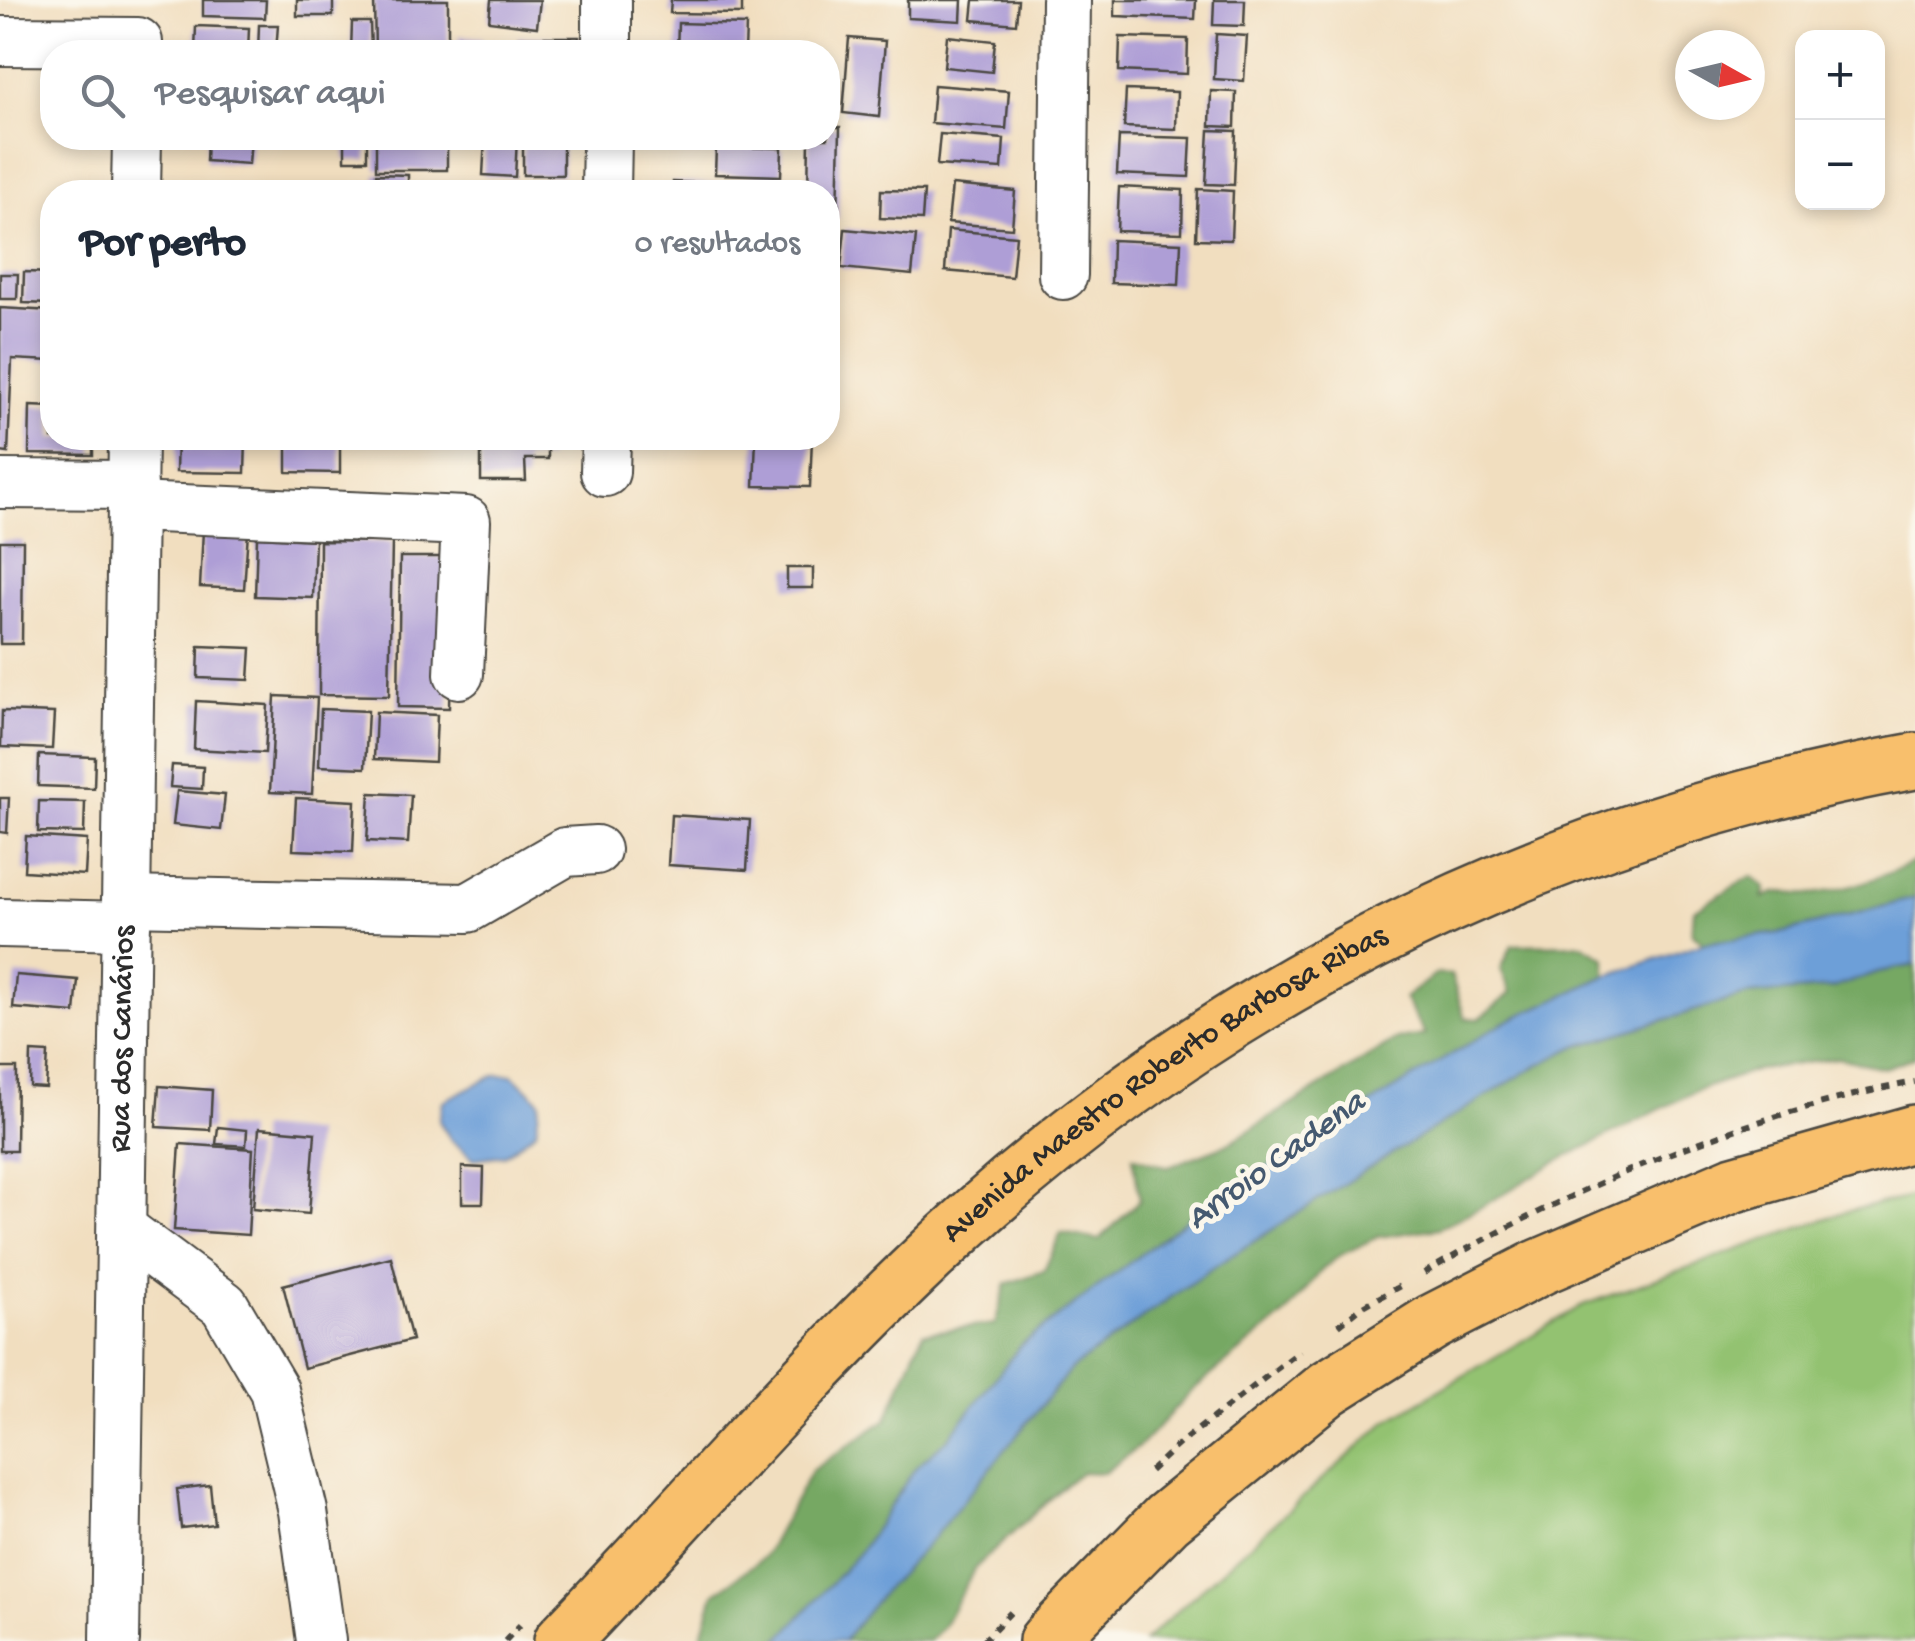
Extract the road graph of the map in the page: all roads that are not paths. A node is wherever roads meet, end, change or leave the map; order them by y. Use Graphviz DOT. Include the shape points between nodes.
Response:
graph roads {
  1 [pos="607,0"];
  2 [pos="1066,0"];
  3 [pos="138,31"];
  4 [pos="607,40"];
  5 [pos="0,41"];
  6 [pos="137,150"];
  7 [pos="606,150"];
  8 [pos="136,180"];
  9 [pos="606,180"];
  10 [pos="1063,275"];
  11 [pos="133,450"];
  12 [pos="0,484"];
  13 [pos="133,496"];
  14 [pos="459,674"];
  15 [pos="1915,761"];
  16 [pos="596,850"];
  17 [pos="126,913"];
  18 [pos="0,924"];
  19 [pos="1915,1134"];
  20 [pos="122,1228"];
  21 [pos="115,1641"];
  22 [pos="322,1641"];
  23 [pos="562,1641"];
  24 [pos="1046,1641"];
  1 -- 4 [label="street"];
  2 -- 10 [label="street"];
  3 -- 5 [label="street"];
  6 -- 8 [label="street"];
  7 -- 9 [label="street"];
  11 -- 13 [label="street, Rua dos Canários"];
  12 -- 13 [label="street"];
  13 -- 14 [label="street" via="466,521"];
  13 -- 17 [label="street, Rua dos Canários"];
  15 -- 23 [label="main road, Avenida Maestro Roberto Barbosa Ribas" via="1738,799 1498,881 1358,947 1166,1061 1007,1186 912,1273"];
  16 -- 17 [label="street" via="564,852 468,908"];
  17 -- 18 [label="street"];
  17 -- 20 [label="street, Rua dos Canários"];
  19 -- 24 [label="main road" via="1734,1184 1540,1267 1433,1322 1328,1388 1181,1507"];
  20 -- 21 [label="street, Rua dos Canários"];
  20 -- 22 [label="street" via="224,1305 274,1390"];
}
